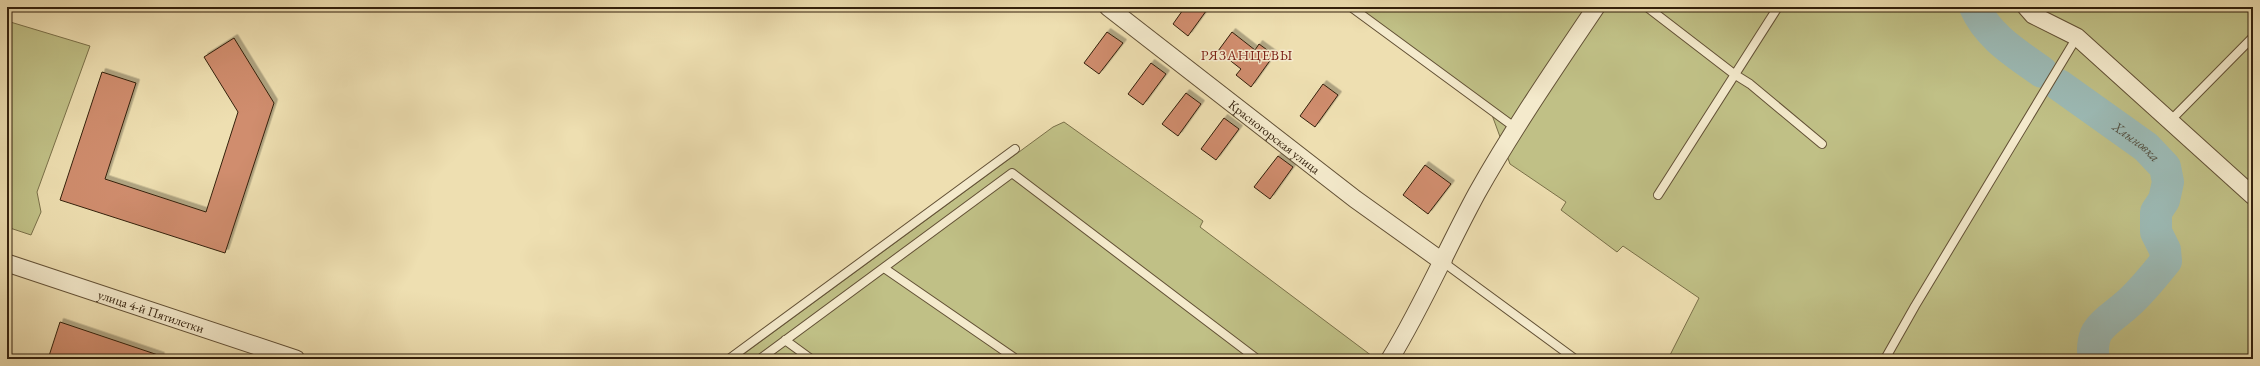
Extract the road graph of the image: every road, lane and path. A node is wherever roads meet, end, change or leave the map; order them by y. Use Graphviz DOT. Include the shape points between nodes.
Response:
graph roads {
  1 [pos="1108,7"];
  2 [pos="1351,7"];
  3 [pos="1596,7"];
  4 [pos="1647,7"];
  5 [pos="1778,7"];
  6 [pos="2034,10"];
  7 [pos="2077,37"];
  8 [pos="2253,37"];
  9 [pos="1734,74"];
  10 [pos="2170,121"];
  11 [pos="1517,129"];
  12 [pos="1822,144"];
  13 [pos="1015,149"];
  14 [pos="1658,195"];
  15 [pos="2253,196"];
  16 [pos="1443,262"];
  17 [pos="7,263"];
  18 [pos="884,268"];
  19 [pos="785,340"];
  20 [pos="296,359"];
  21 [pos="729,359"];
  22 [pos="760,359"];
  23 [pos="811,359"];
  24 [pos="1016,359"];
  25 [pos="1257,359"];
  26 [pos="1390,359"];
  27 [pos="1575,359"];
  28 [pos="1885,359"];
  1 -- 16 [label="street, Красногорская улица" via="1355,199"];
  2 -- 11 [label="lane"];
  3 -- 11 [label="street"];
  4 -- 9 [label="lane"];
  5 -- 9 [label="lane"];
  6 -- 7 [label="street"];
  7 -- 10 [label="street"];
  7 -- 28 [label="lane"];
  8 -- 10 [label="lane"];
  9 -- 12 [label="lane" via="1750,84"];
  9 -- 14 [label="lane"];
  10 -- 15 [label="street"];
  11 -- 16 [label="street" via="1478,193"];
  13 -- 21 [label="lane"];
  16 -- 26 [label="street"];
  16 -- 27 [label="lane"];
  17 -- 20 [label="street, улица 4-й Пятилетки"];
  18 -- 19 [label="lane"];
  18 -- 24 [label="lane"];
  18 -- 25 [label="lane" via="1012,173"];
  19 -- 22 [label="lane"];
  19 -- 23 [label="lane"];
}
